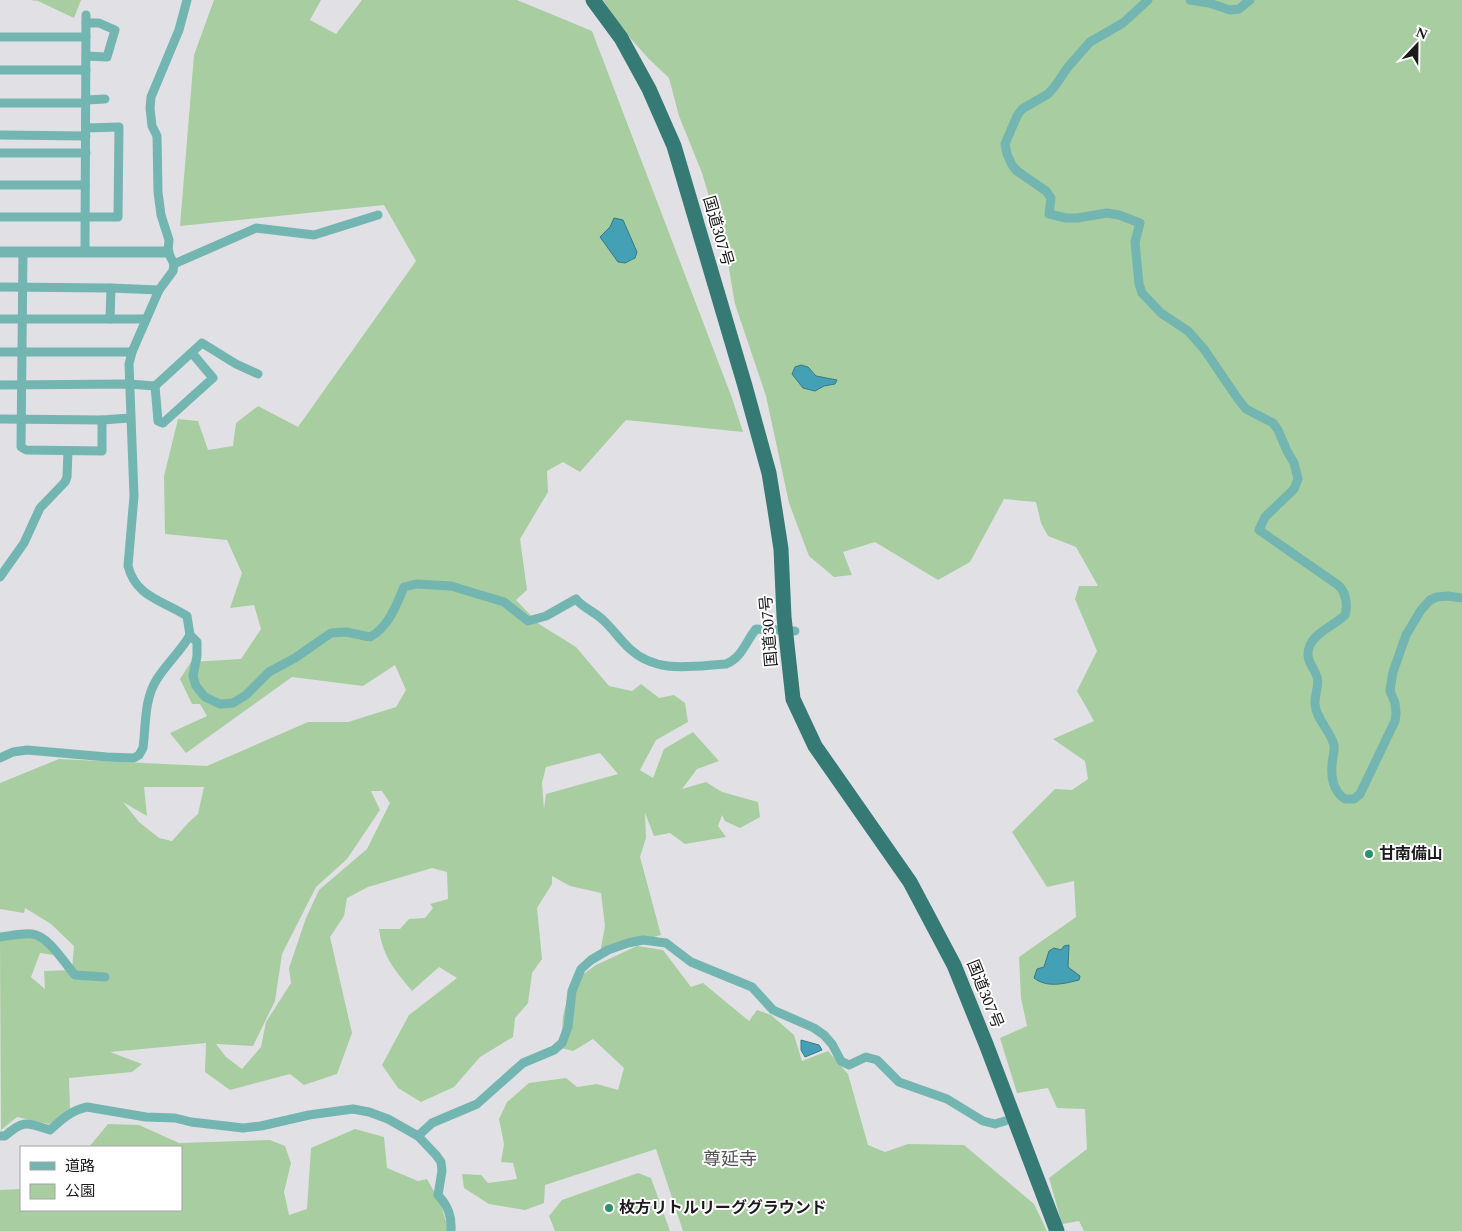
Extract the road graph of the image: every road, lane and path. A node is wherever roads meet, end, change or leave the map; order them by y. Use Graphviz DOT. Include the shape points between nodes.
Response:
graph roads {
  1 [pos="187,0"];
  2 [pos="593,0"];
  3 [pos="1148,0"];
  4 [pos="1190,0"];
  5 [pos="1250,0"];
  6 [pos="0,37"];
  7 [pos="86,37"];
  8 [pos="86,56"];
  9 [pos="0,70"];
  10 [pos="86,70"];
  11 [pos="106,100"];
  12 [pos="86,102"];
  13 [pos="0,103"];
  14 [pos="86,132"];
  15 [pos="0,136"];
  16 [pos="0,153"];
  17 [pos="86,153"];
  18 [pos="0,184"];
  19 [pos="85,185"];
  20 [pos="0,216"];
  21 [pos="378,216"];
  22 [pos="85,217"];
  23 [pos="0,252"];
  24 [pos="23,252"];
  25 [pos="85,252"];
  26 [pos="168,252"];
  27 [pos="174,264"];
  28 [pos="22,287"];
  29 [pos="0,288"];
  30 [pos="111,288"];
  31 [pos="159,290"];
  32 [pos="22,319"];
  33 [pos="110,319"];
  34 [pos="146,319"];
  35 [pos="0,320"];
  36 [pos="0,352"];
  37 [pos="22,352"];
  38 [pos="132,352"];
  39 [pos="192,353"];
  40 [pos="258,374"];
  41 [pos="129,384"];
  42 [pos="0,385"];
  43 [pos="22,385"];
  44 [pos="155,386"];
  45 [pos="0,418"];
  46 [pos="22,418"];
  47 [pos="130,418"];
  48 [pos="102,420"];
  49 [pos="68,451"];
  50 [pos="0,577"];
  51 [pos="1462,598"];
  52 [pos="790,630"];
  53 [pos="190,635"];
  54 [pos="0,758"];
  55 [pos="0,937"];
  56 [pos="105,977"];
  57 [pos="1005,1121"];
  58 [pos="0,1136"];
  59 [pos="418,1136"];
  60 [pos="451,1231"];
  61 [pos="1056,1231"];
  1 -- 26 [label="street" via="150,108 157,136 158,192 169,240"];
  2 -- 52 [label="highway, 国道307号" via="622,38 674,146 769,474"];
  3 -- 51 [label="street" via="1123,23 1090,42 1052,90 1022,109 1005,144 1007,154 1018,171 1046,191 1050,198 1049,214 1077,218 1107,213 1140,223 1135,242 1142,293 1161,313 1188,331 1246,409 1273,423 1278,430 1298,479 1294,489 1265,517 1259,530 1342,588 1347,609 1345,615 1311,642 1307,657 1317,678 1316,710 1334,747 1333,782 1339,795 1345,799 1354,799 1360,794 1392,727 1396,713 1390,692 1393,672 1414,621 1430,600 1448,596"];
  4 -- 5 [label="street" via="1230,10 1239,9"];
  6 -- 7 [label="street"];
  7 -- 8 [label="street"];
  7 -- 8 [label="street" via="86,19 115,30 107,58"];
  8 -- 10 [label="street"];
  9 -- 10 [label="street"];
  10 -- 12 [label="street"];
  11 -- 12 [label="street"];
  12 -- 13 [label="street"];
  12 -- 14 [label="street"];
  14 -- 15 [label="street"];
  14 -- 17 [label="street"];
  14 -- 22 [label="street" via="119,127 119,177 118,217"];
  16 -- 17 [label="street"];
  17 -- 19 [label="street"];
  18 -- 19 [label="street"];
  19 -- 22 [label="street"];
  20 -- 22 [label="street"];
  21 -- 27 [label="street" via="314,235 256,228"];
  22 -- 25 [label="street"];
  23 -- 24 [label="street"];
  24 -- 25 [label="street"];
  24 -- 28 [label="street"];
  25 -- 26 [label="street"];
  26 -- 27 [label="street"];
  27 -- 31 [label="street" via="173,271"];
  28 -- 29 [label="street"];
  28 -- 30 [label="street"];
  28 -- 32 [label="street"];
  30 -- 31 [label="street"];
  30 -- 33 [label="street"];
  31 -- 34 [label="street"];
  32 -- 33 [label="street"];
  32 -- 35 [label="street"];
  32 -- 37 [label="street"];
  33 -- 34 [label="street"];
  34 -- 38 [label="street"];
  36 -- 37 [label="street"];
  37 -- 38 [label="street"];
  37 -- 43 [label="street"];
  38 -- 41 [label="street"];
  39 -- 40 [label="street" via="202,343"];
  39 -- 44 [label="street"];
  39 -- 44 [label="street" via="213,378 163,423 158,421"];
  41 -- 43 [label="street"];
  41 -- 44 [label="street"];
  41 -- 47 [label="street"];
  42 -- 43 [label="street"];
  43 -- 46 [label="street"];
  45 -- 46 [label="street"];
  46 -- 48 [label="street"];
  46 -- 49 [label="street" via="21,447 26,450"];
  47 -- 48 [label="street"];
  47 -- 53 [label="street" via="134,496 128,566 131,577 140,590 187,616"];
  48 -- 49 [label="street" via="102,451"];
  49 -- 50 [label="street" via="65,482 40,508 24,543"];
  52 -- 53 [label="street" via="756,629 742,652 726,664 667,667 643,659 576,598 546,616 528,622 504,602 451,586 416,584 404,587 383,628 376,634 370,637 346,632 331,633 269,672 246,696 233,703 220,704 205,698 196,686 193,676 197,642"];
  52 -- 61 [label="highway, 国道307号" via="793,699 815,746 910,882 954,965"];
  53 -- 54 [label="street" via="156,680 148,698 143,748 139,755 134,758 107,757 27,750"];
  55 -- 56 [label="street" via="42,936 75,976"];
  57 -- 59 [label="street" via="995,1124 983,1121 947,1099 900,1082 877,1060 866,1058 849,1065 841,1061 824,1035 773,1010 752,987 692,962 666,943 643,940 608,950 580,970 572,991 568,1027 562,1043 554,1050 523,1063 477,1104 432,1123"];
  58 -- 59 [label="street" via="5,1136 17,1125 28,1123 50,1130 65,1116 87,1107 243,1128 353,1109 388,1119"];
  59 -- 60 [label="street" via="441,1162 438,1195 452,1219"];
}
